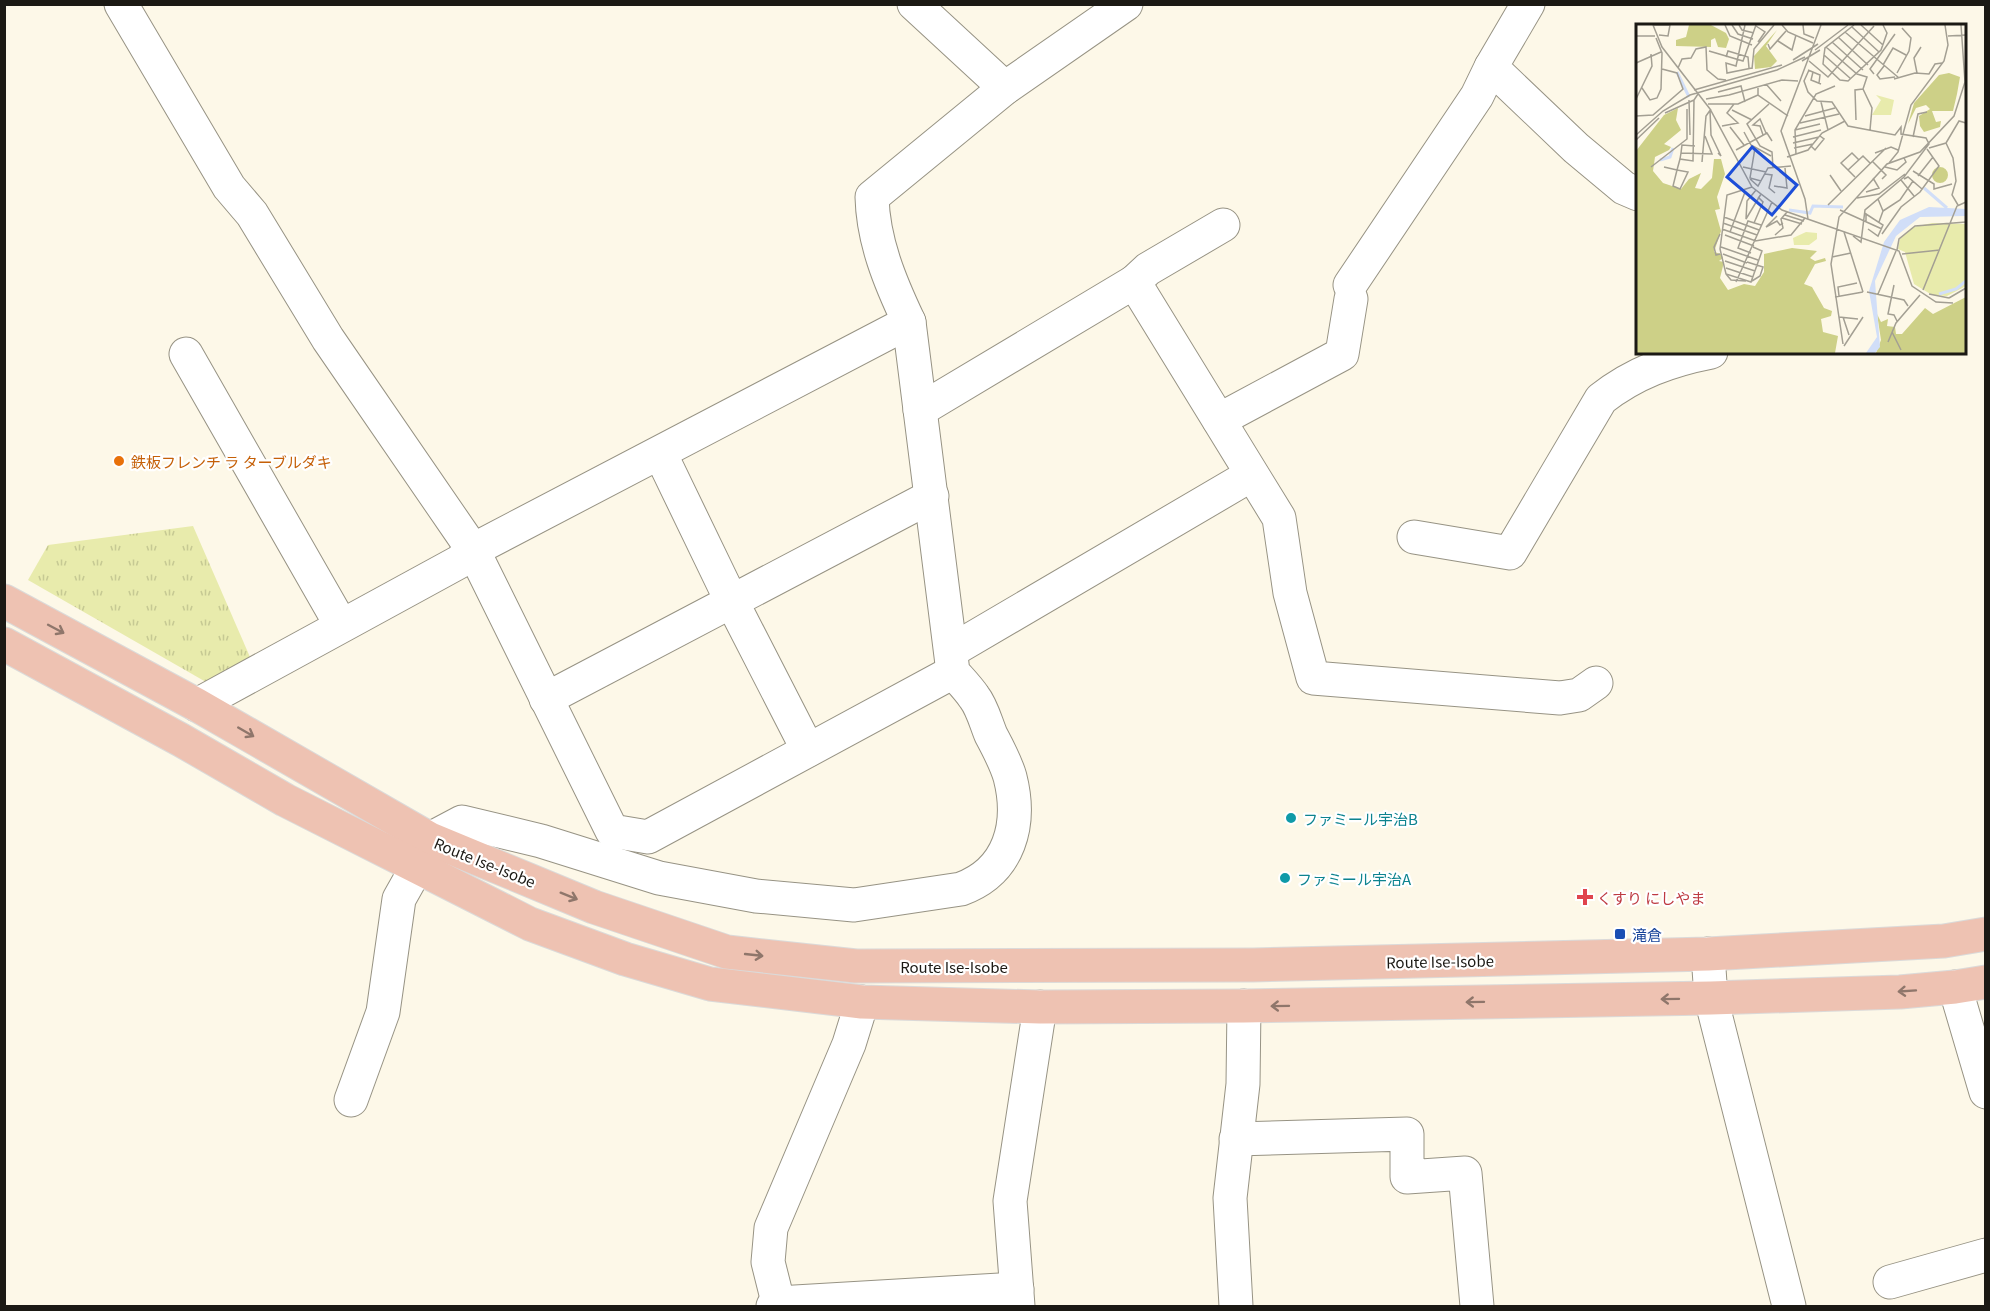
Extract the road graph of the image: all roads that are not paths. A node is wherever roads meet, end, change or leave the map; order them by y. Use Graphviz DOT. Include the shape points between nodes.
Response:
graph roads {
  1 [pos="121,4"];
  2 [pos="914,4"];
  3 [pos="1126,4"];
  4 [pos="1528,4"];
  5 [pos="1491,67"];
  6 [pos="1005,88"];
  7 [pos="1636,193"];
  8 [pos="1223,225"];
  9 [pos="1134,282"];
  10 [pos="909,322"];
  11 [pos="186,354"];
  12 [pos="1702,354"];
  13 [pos="920,410"];
  14 [pos="1219,420"];
  15 [pos="660,453"];
  16 [pos="1251,475"];
  17 [pos="932,496"];
  18 [pos="1413,537"];
  19 [pos="473,550"];
  20 [pos="731,600"];
  21 [pos="4,601"];
  22 [pos="341,625"];
  23 [pos="4,644"];
  24 [pos="952,662"];
  25 [pos="1596,683"];
  26 [pos="546,699"];
  27 [pos="197,705"];
  28 [pos="808,750"];
  29 [pos="423,853"];
  30 [pos="1986,934"];
  31 [pos="1708,954"];
  32 [pos="1970,984"];
  33 [pos="1711,998"];
  34 [pos="862,1002"];
  35 [pos="1244,1006"];
  36 [pos="1040,1007"];
  37 [pos="1986,1092"];
  38 [pos="351,1101"];
  39 [pos="1236,1139"];
  40 [pos="1986,1255"];
  41 [pos="1890,1282"];
  42 [pos="1018,1298"];
  43 [pos="776,1305"];
  44 [pos="1236,1306"];
  45 [pos="1477,1306"];
  46 [pos="1789,1306"];
  1 -- 19 [label="street" via="229,187 252,214 328,339"];
  2 -- 6 [label="street"];
  3 -- 6 [label="street"];
  4 -- 5 [label="street"];
  5 -- 7 [label="street" via="1576,148 1624,188"];
  5 -- 14 [label="street" via="1477,96 1350,292 1342,354"];
  6 -- 10 [label="street" via="872,197 872,222 890,282"];
  8 -- 9 [label="street" via="1148,268"];
  9 -- 13 [label="street"];
  9 -- 14 [label="street"];
  10 -- 13 [label="street"];
  10 -- 15 [label="street"];
  11 -- 22 [label="street"];
  12 -- 18 [label="street" via="1664,363 1617,386 1601,399 1510,553"];
  13 -- 17 [label="street"];
  14 -- 16 [label="street"];
  15 -- 19 [label="street"];
  15 -- 20 [label="street"];
  16 -- 24 [label="street"];
  16 -- 25 [label="street" via="1279,518 1290,593 1313,678 1560,698 1579,695"];
  17 -- 20 [label="street"];
  17 -- 24 [label="street"];
  19 -- 22 [label="street" via="459,562"];
  19 -- 26 [label="street"];
  20 -- 26 [label="street"];
  20 -- 28 [label="street"];
  21 -- 27 [label="main road, Route Ise-Isobe, one-way"];
  22 -- 27 [label="street"];
  23 -- 29 [label="main road, Route Ise-Isobe" via="285,800"];
  24 -- 28 [label="street"];
  24 -- 29 [label="street" via="975,699 1010,776 1014,802 1014,825 1008,845 998,862 975,884 854,905 756,896 658,878 541,841 462,822"];
  26 -- 28 [label="street" via="612,831 648,837"];
  27 -- 29 [label="main road, Route Ise-Isobe, one-way"];
  29 -- 31 [label="main road, Route Ise-Isobe, one-way" via="727,952 856,966 1253,965"];
  29 -- 34 [label="main road, Route Ise-Isobe" via="530,924 625,959 710,984"];
  29 -- 38 [label="street" via="399,899 383,1012"];
  30 -- 31 [label="main road, Route Ise-Isobe" via="1944,941"];
  31 -- 33 [label="street"];
  32 -- 33 [label="main road, Route Ise-Isobe, one-way" via="1900,992"];
  32 -- 37 [label="street"];
  33 -- 35 [label="main road, Route Ise-Isobe, one-way"];
  33 -- 46 [label="street"];
  34 -- 36 [label="main road, Route Ise-Isobe"];
  34 -- 43 [label="street" via="849,1044 771,1228 768,1262"];
  35 -- 36 [label="main road, Route Ise-Isobe"];
  35 -- 39 [label="street" via="1243,1084"];
  36 -- 42 [label="street" via="1010,1201"];
  39 -- 44 [label="street" via="1230,1198"];
  39 -- 45 [label="street" via="1407,1134 1407,1177 1465,1173"];
  40 -- 41 [label="street"];
  42 -- 43 [label="street"];
}
